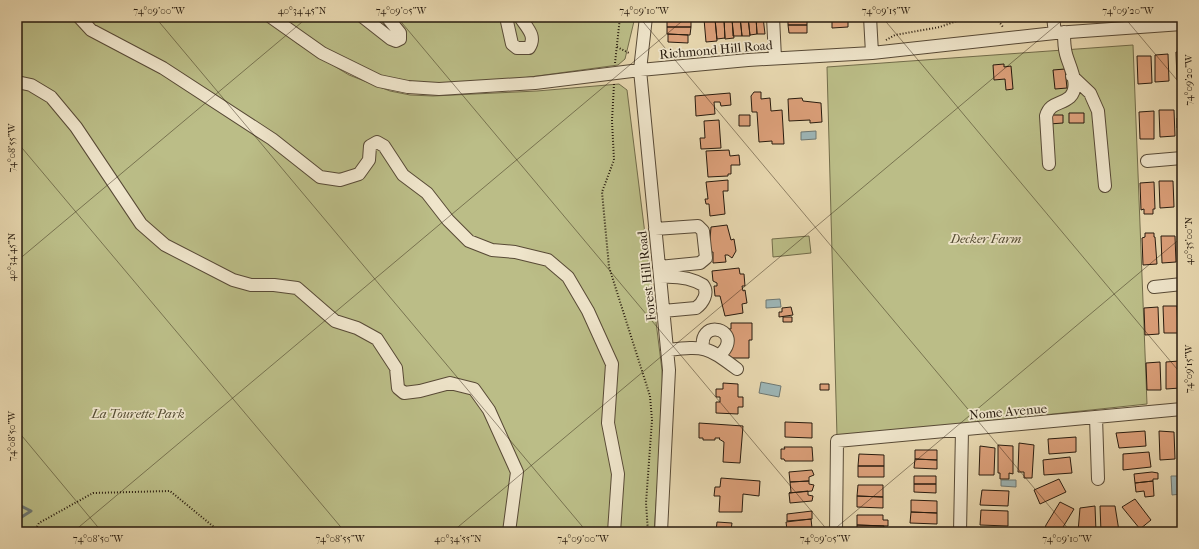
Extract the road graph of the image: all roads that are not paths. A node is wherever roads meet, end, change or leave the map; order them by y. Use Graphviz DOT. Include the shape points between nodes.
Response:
graph roads {
  1 [pos="79,17"];
  2 [pos="271,17"];
  3 [pos="362,17"];
  4 [pos="387,17"];
  5 [pos="506,17"];
  6 [pos="520,17"];
  7 [pos="646,17"];
  8 [pos="773,17"];
  9 [pos="870,17"];
  10 [pos="1053,17"];
  11 [pos="1138,22"];
  12 [pos="1182,24"];
  13 [pos="1060,32"];
  14 [pos="872,53"];
  15 [pos="775,58"];
  16 [pos="640,70"];
  17 [pos="1072,76"];
  18 [pos="17,82"];
  19 [pos="1182,158"];
  20 [pos="1147,161"];
  21 [pos="1049,164"];
  22 [pos="1105,186"];
  23 [pos="656,229"];
  24 [pos="660,272"];
  25 [pos="1182,284"];
  26 [pos="1154,287"];
  27 [pos="664,311"];
  28 [pos="703,348"];
  29 [pos="667,350"];
  30 [pos="719,356"];
  31 [pos="737,369"];
  32 [pos="1182,409"];
  33 [pos="1096,417"];
  34 [pos="962,430"];
  35 [pos="1098,479"];
  36 [pos="509,532"];
  37 [pos="614,532"];
  38 [pos="661,532"];
  39 [pos="836,532"];
  40 [pos="960,532"];
  1 -- 37 [label="street" via="90,30 163,68 272,139 320,177 340,180 359,174 369,160 370,146 377,142 384,146 403,175 427,192 448,220 469,241 492,250 515,252 548,260 568,277 588,311 612,364 608,423 618,474"];
  2 -- 16 [label="street, Richmond Hill Road" via="322,53 350,68 379,81 408,87 476,88 578,79"];
  3 -- 4 [label="street" via="396,41 400,39 400,33"];
  5 -- 6 [label="street" via="512,44 517,48 529,48 533,37"];
  7 -- 16 [label="street, Forest Hill Road"];
  8 -- 15 [label="street"];
  9 -- 14 [label="street"];
  10 -- 13 [label="street"];
  11 -- 12 [label="street, Richmond Hill Road"];
  11 -- 13 [label="street, Richmond Hill Road"];
  13 -- 14 [label="street, Richmond Hill Road"];
  13 -- 17 [label="street"];
  14 -- 15 [label="street, Richmond Hill Road"];
  15 -- 16 [label="street, Richmond Hill Road"];
  16 -- 23 [label="street, Forest Hill Road"];
  17 -- 21 [label="street" via="1073,92 1070,97 1051,106 1046,116"];
  17 -- 22 [label="street" via="1090,93 1098,111"];
  18 -- 36 [label="street" via="31,85 51,97 76,127 141,224 165,245 233,280 251,285 297,288 336,322 357,328 376,339 396,368 398,388 404,393 450,383 474,389 489,410 517,472"];
  19 -- 20 [label="street"];
  23 -- 24 [label="street, Forest Hill Road"];
  23 -- 24 [label="street" via="698,226 704,231 706,258 700,263"];
  24 -- 27 [label="street, Forest Hill Road"];
  24 -- 27 [label="street" via="690,279 703,285 706,292 696,308"];
  25 -- 26 [label="street"];
  27 -- 29 [label="street, Forest Hill Road"];
  28 -- 29 [label="street"];
  28 -- 30 [label="street"];
  28 -- 30 [label="street" via="704,335 717,329 723,332 728,341"];
  29 -- 38 [label="street, Forest Hill Road" via="669,370"];
  30 -- 31 [label="street"];
  32 -- 33 [label="street, Nome Avenue"];
  33 -- 34 [label="street, Nome Avenue"];
  33 -- 35 [label="street"];
  34 -- 39 [label="street, Nome Avenue" via="837,441"];
  34 -- 40 [label="street"];
}
